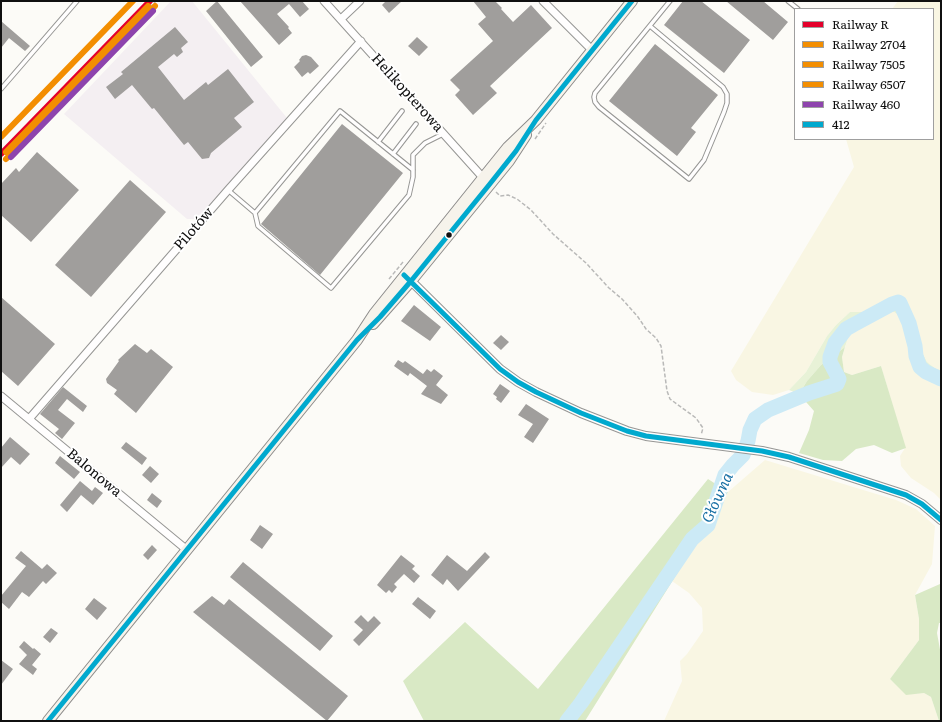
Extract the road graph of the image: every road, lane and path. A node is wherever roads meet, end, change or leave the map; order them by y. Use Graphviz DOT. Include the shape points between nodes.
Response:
graph roads {
  1 [pos="77,1"];
  2 [pos="156,1"];
  3 [pos="324,1"];
  4 [pos="360,1"];
  5 [pos="543,1"];
  6 [pos="632,1"];
  7 [pos="670,1"];
  8 [pos="788,1"];
  9 [pos="797,8"];
  10 [pos="341,19"];
  11 [pos="650,26"];
  12 [pos="361,41"];
  13 [pos="592,50"];
  14 [pos="87,72"];
  15 [pos="1,89"];
  16 [pos="402,111"];
  17 [pos="549,119"];
  18 [pos="416,124"];
  19 [pos="444,134"];
  20 [pos="535,138"];
  21 [pos="378,142"];
  22 [pos="393,154"];
  23 [pos="413,170"];
  24 [pos="486,181"];
  25 [pos="228,190"];
  26 [pos="255,213"];
  27 [pos="403,262"];
  28 [pos="408,278"];
  29 [pos="389,279"];
  30 [pos="1,396"];
  31 [pos="29,419"];
  32 [pos="699,443"];
  33 [pos="941,520"];
  34 [pos="187,550"];
  35 [pos="48,721"];
  1 -- 15 [label="lane"];
  2 -- 14 [label="path"];
  3 -- 10 [label="street, Helikopterowa"];
  4 -- 10 [label="street"];
  5 -- 13 [label="street"];
  6 -- 13 [label="main road"];
  7 -- 11 [label="lane"];
  8 -- 9 [label="lane"];
  10 -- 12 [label="street, Helikopterowa"];
  11 -- 11 [label="lane" via="723,87 727,94 724,112 704,160 689,179 599,106 594,97 595,92"];
  12 -- 19 [label="street, Helikopterowa"];
  12 -- 25 [label="street, Pilotów"];
  13 -- 24 [label="main road" via="536,120 516,151"];
  16 -- 21 [label="lane"];
  17 -- 20 [label="path"];
  18 -- 22 [label="lane"];
  19 -- 23 [label="lane" via="425,144 413,155"];
  19 -- 24 [label="street, Helikopterowa"];
  21 -- 22 [label="lane"];
  21 -- 26 [label="lane" via="340,111"];
  22 -- 23 [label="lane"];
  23 -- 26 [label="lane" via="409,195 331,288 258,226"];
  24 -- 28 [label="main road"];
  24 -- 32 [label="path" via="500,196 508,195 517,199 531,210 622,299 656,338 661,346 667,392 670,399 700,423 702,428"];
  25 -- 26 [label="lane"];
  25 -- 31 [label="street, Pilotów"];
  27 -- 29 [label="path"];
  28 -- 32 [label="street" via="500,369 518,382 581,413 627,431"];
  28 -- 34 [label="main road" via="374,314 357,340"];
  30 -- 31 [label="street, Balonowa"];
  31 -- 34 [label="street, Balonowa"];
  32 -- 33 [label="street" via="762,451 810,464 906,495"];
  34 -- 35 [label="main road"];
}
